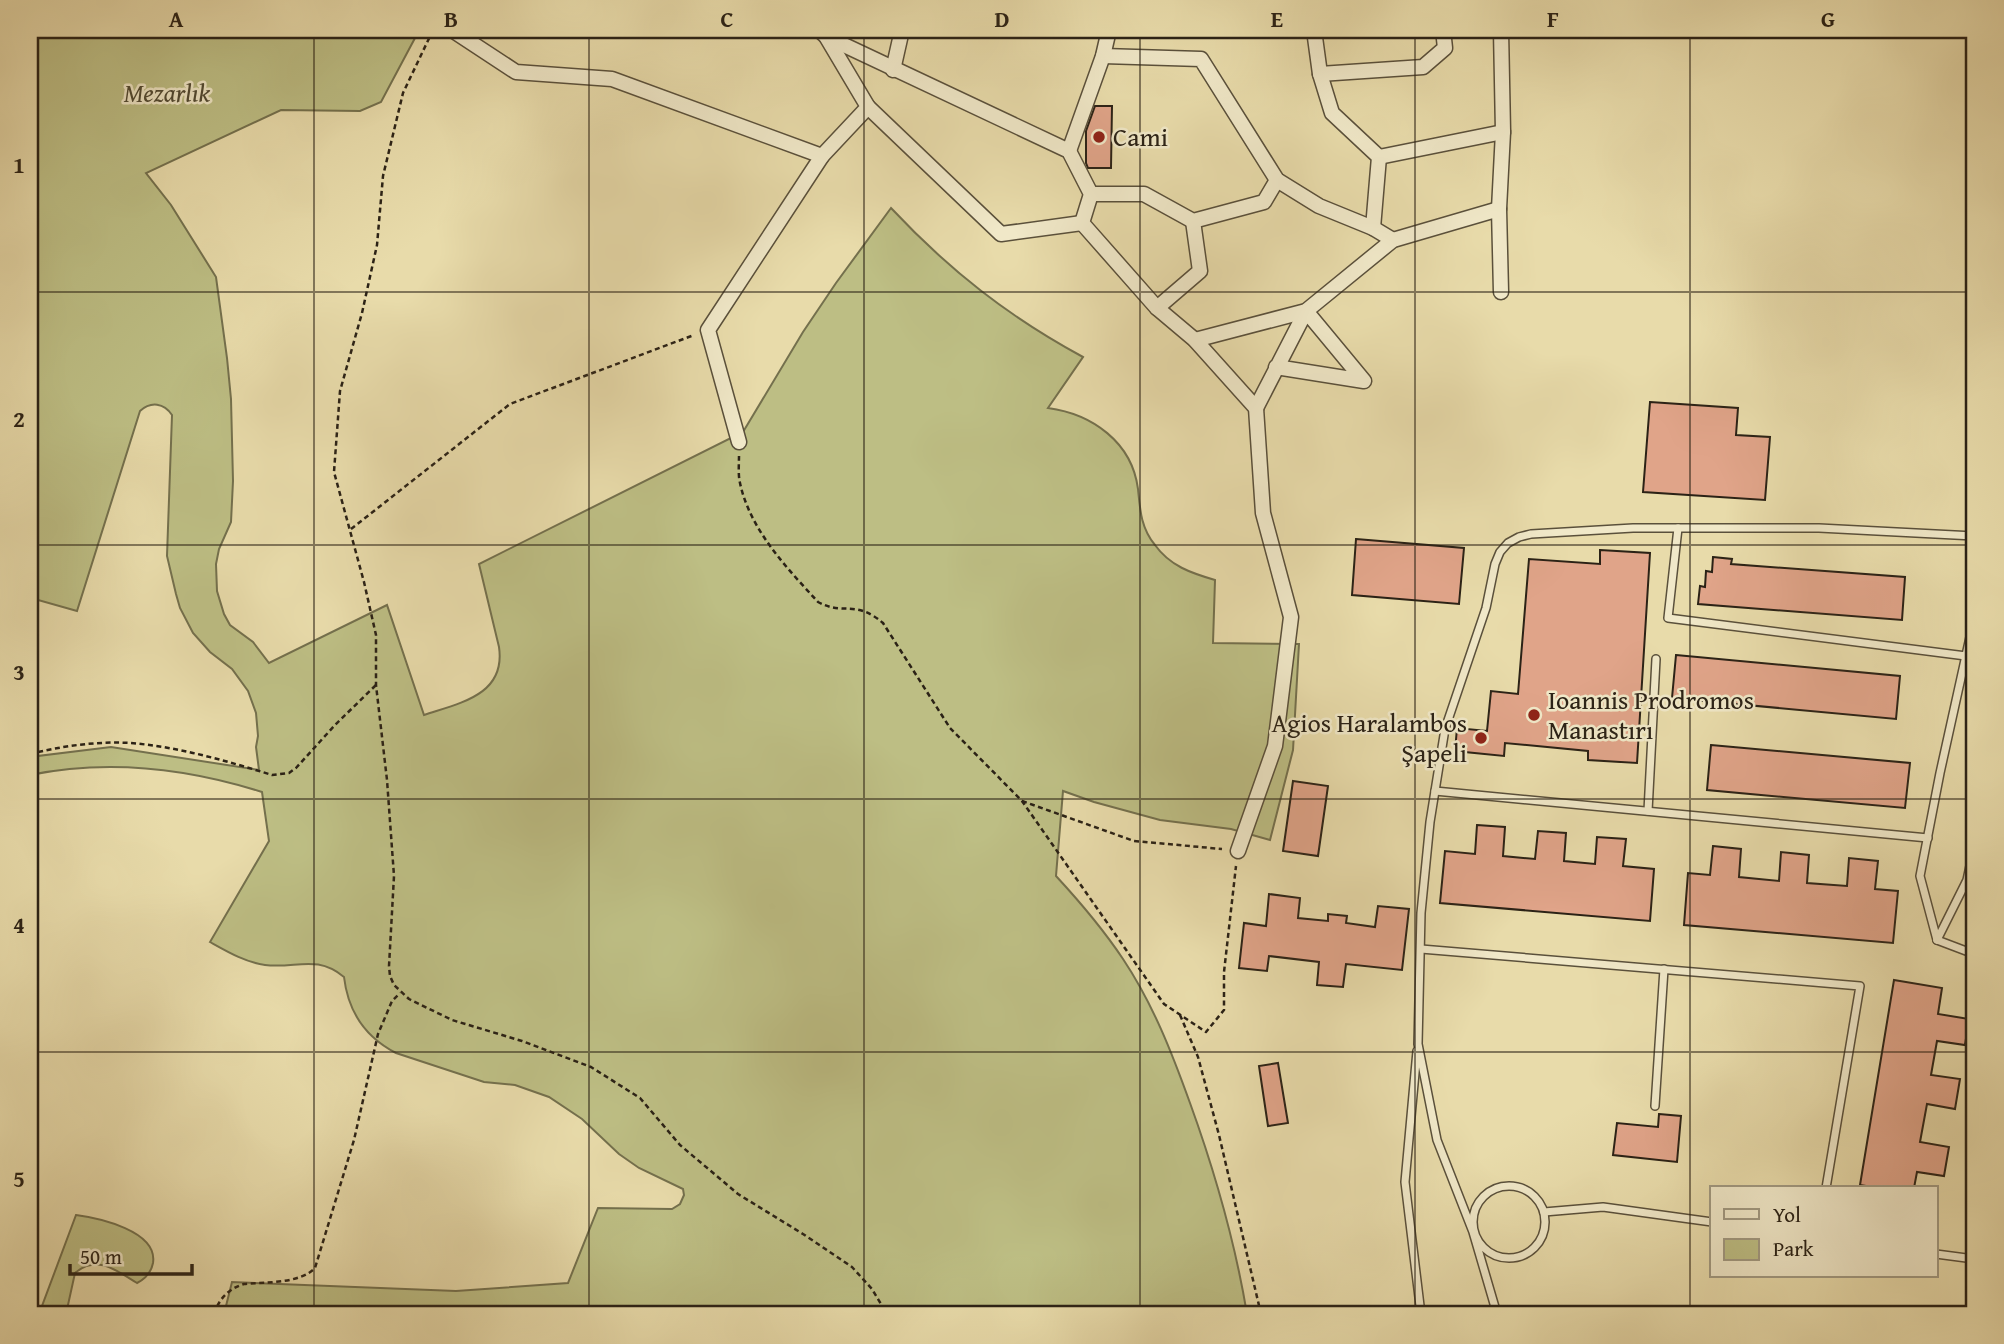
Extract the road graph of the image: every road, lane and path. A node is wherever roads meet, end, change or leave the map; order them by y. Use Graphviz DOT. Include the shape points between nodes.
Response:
graph roads {
  1 [pos="433,30"];
  2 [pos="452,30"];
  3 [pos="902,30"];
  4 [pos="1109,30"];
  5 [pos="1314,30"];
  6 [pos="1443,30"];
  7 [pos="1501,30"];
  8 [pos="824,32"];
  9 [pos="1103,56"];
  10 [pos="893,70"];
  11 [pos="1320,74"];
  12 [pos="868,107"];
  13 [pos="1503,132"];
  14 [pos="1069,151"];
  15 [pos="822,156"];
  16 [pos="1379,157"];
  17 [pos="1277,180"];
  18 [pos="1091,194"];
  19 [pos="1499,209"];
  20 [pos="1193,221"];
  21 [pos="1082,223"];
  22 [pos="1373,228"];
  23 [pos="1393,240"];
  24 [pos="1501,292"];
  25 [pos="1157,308"];
  26 [pos="1306,311"];
  27 [pos="708,330"];
  28 [pos="1195,340"];
  29 [pos="1276,367"];
  30 [pos="1256,408"];
  31 [pos="739,442"];
  32 [pos="1678,528"];
  33 [pos="351,529"];
  34 [pos="1974,536"];
  35 [pos="1974,619"];
  36 [pos="1966,656"];
  37 [pos="1656,659"];
  38 [pos="376,685"];
  39 [pos="30,754"];
  40 [pos="1435,791"];
  41 [pos="1022,801"];
  42 [pos="1648,811"];
  43 [pos="1927,838"];
  44 [pos="1974,847"];
  45 [pos="1238,851"];
  46 [pos="1937,940"];
  47 [pos="1421,950"];
  48 [pos="1974,954"];
  49 [pos="1664,970"];
  50 [pos="400,993"];
  51 [pos="1178,1012"];
  52 [pos="1418,1044"];
  53 [pos="1655,1106"];
  54 [pos="1826,1186"];
  55 [pos="1544,1212"];
  56 [pos="1710,1222"];
  57 [pos="1474,1232"];
  58 [pos="1938,1254"];
  59 [pos="1974,1259"];
  60 [pos="214,1314"];
  61 [pos="887,1314"];
  62 [pos="1261,1314"];
  63 [pos="1421,1314"];
  64 [pos="1497,1314"];
  1 -- 33 [label="path" via="402,93 383,176 377,245 340,391 334,472"];
  2 -- 15 [label="street" via="516,72 612,79"];
  3 -- 10 [label="street"];
  4 -- 9 [label="street"];
  5 -- 11 [label="street"];
  6 -- 11 [label="street" via="1445,48 1423,67"];
  7 -- 13 [label="street"];
  8 -- 10 [label="street"];
  8 -- 12 [label="street"];
  9 -- 14 [label="street"];
  9 -- 17 [label="street" via="1201,59"];
  10 -- 14 [label="street"];
  11 -- 16 [label="street" via="1332,113"];
  12 -- 15 [label="street"];
  12 -- 21 [label="street" via="1001,234"];
  13 -- 16 [label="street"];
  13 -- 19 [label="street"];
  14 -- 18 [label="street"];
  15 -- 27 [label="street"];
  16 -- 22 [label="street"];
  17 -- 20 [label="street" via="1264,202"];
  17 -- 22 [label="street" via="1318,206"];
  18 -- 20 [label="street" via="1144,194"];
  18 -- 21 [label="street"];
  19 -- 23 [label="street"];
  19 -- 24 [label="street"];
  20 -- 25 [label="street" via="1200,271"];
  21 -- 25 [label="street"];
  22 -- 23 [label="street"];
  23 -- 26 [label="street"];
  25 -- 28 [label="street"];
  26 -- 28 [label="street"];
  26 -- 29 [label="street"];
  26 -- 29 [label="street" via="1364,381"];
  27 -- 31 [label="street"];
  27 -- 33 [label="path" via="510,404"];
  28 -- 30 [label="street"];
  29 -- 30 [label="street"];
  30 -- 45 [label="street" via="1264,513 1291,617 1275,746"];
  31 -- 41 [label="path" via="739,482 751,519 774,552 818,602 838,609 861,609 883,623 950,728"];
  32 -- 34 [label="lane" via="1819,528"];
  32 -- 36 [label="lane" via="1668,618"];
  32 -- 40 [label="lane" via="1531,534 1508,543 1495,564 1486,608 1445,729"];
  33 -- 38 [label="path" via="376,635"];
  35 -- 36 [label="lane"];
  36 -- 43 [label="lane"];
  37 -- 42 [label="lane"];
  38 -- 39 [label="path" via="296,768 281,775 130,743 65,746"];
  38 -- 50 [label="path" via="394,876 389,966"];
  40 -- 42 [label="lane"];
  40 -- 47 [label="lane"];
  41 -- 45 [label="path" via="1134,841"];
  41 -- 51 [label="path" via="1164,1004"];
  42 -- 43 [label="lane"];
  43 -- 46 [label="lane" via="1920,877"];
  44 -- 46 [label="lane" via="1967,880"];
  45 -- 51 [label="path" via="1224,1010 1206,1032"];
  46 -- 48 [label="lane"];
  47 -- 49 [label="lane"];
  47 -- 52 [label="lane"];
  49 -- 53 [label="lane"];
  49 -- 54 [label="lane" via="1860,986"];
  50 -- 60 [label="path" via="378,1034 354,1140 315,1268 299,1279 237,1286 220,1300"];
  50 -- 61 [label="path" via="452,1020 590,1067 640,1098 680,1145 738,1194 852,1267"];
  51 -- 62 [label="path" via="1198,1057"];
  52 -- 57 [label="lane" via="1437,1140"];
  52 -- 63 [label="lane" via="1405,1182"];
  55 -- 56 [label="lane" via="1603,1207"];
  55 -- 57 [label="lane" via="1544,1230 1537,1245 1514,1258 1489,1253"];
  55 -- 57 [label="lane" via="1528,1192 1503,1186 1487,1193 1476,1206"];
  57 -- 64 [label="lane"];
  58 -- 59 [label="lane"];
}
